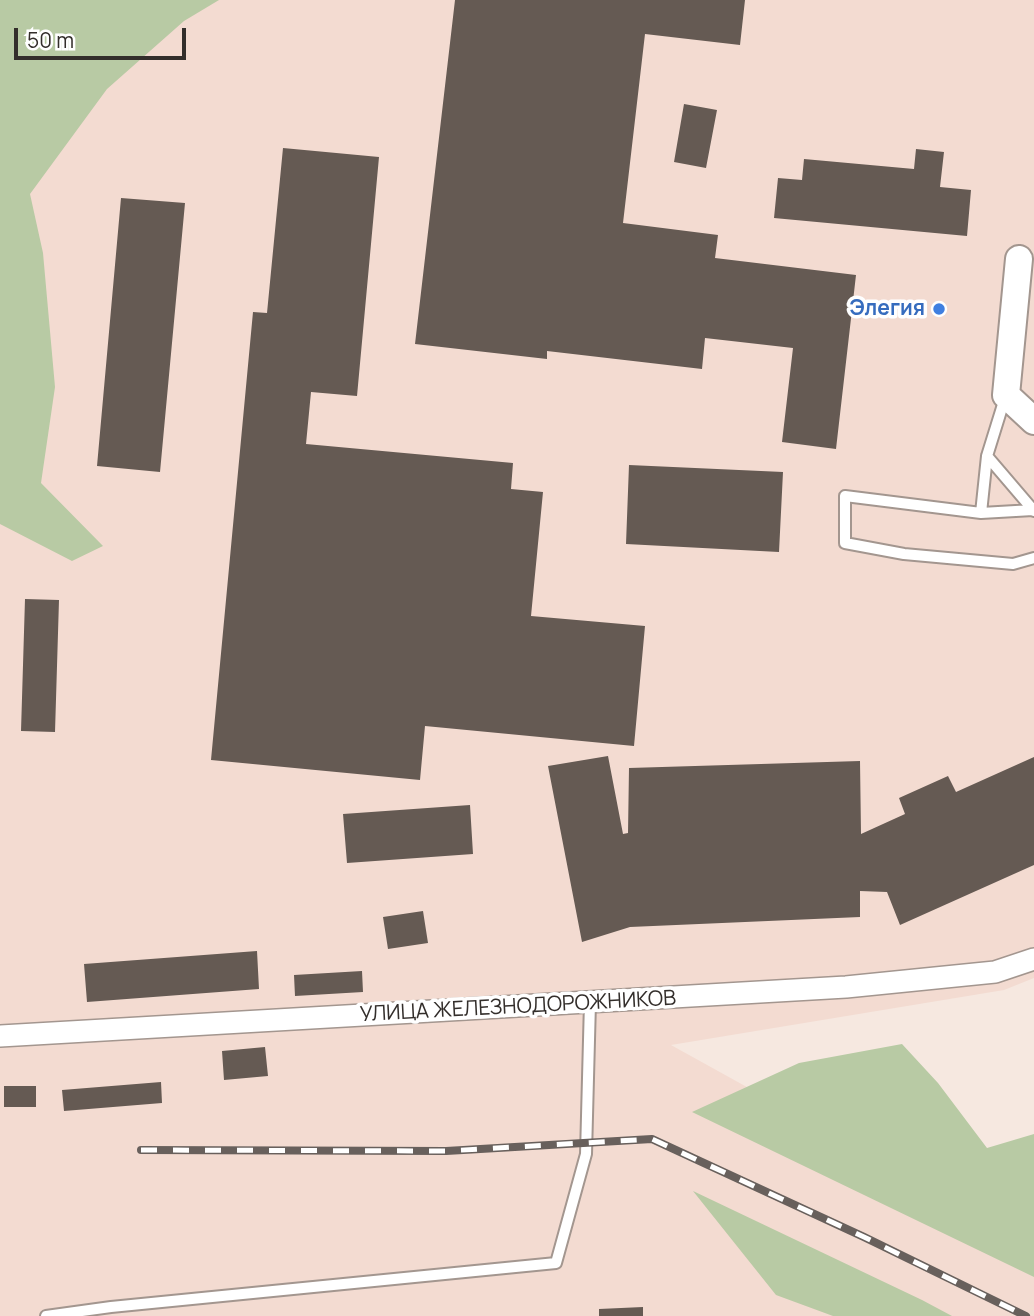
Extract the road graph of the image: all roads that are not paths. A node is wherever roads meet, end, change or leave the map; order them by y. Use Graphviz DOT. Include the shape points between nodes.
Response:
graph roads {
  1 [pos="1019,259"];
  2 [pos="1006,395"];
  3 [pos="1034,421"];
  4 [pos="987,456"];
  5 [pos="1033,510"];
  6 [pos="981,513"];
  7 [pos="1034,558"];
  8 [pos="1034,959"];
  9 [pos="590,1002"];
  10 [pos="0,1036"];
  11 [pos="46,1316"];
  1 -- 2 [label="street"];
  2 -- 3 [label="street"];
  2 -- 4 [label="lane"];
  4 -- 5 [label="lane"];
  4 -- 6 [label="lane"];
  5 -- 6 [label="lane"];
  6 -- 7 [label="lane" via="845,496 845,543 904,554 1013,564"];
  8 -- 9 [label="street, УЛИЦА ЖЕЛЕЗНОДОРОЖНИКОВ" via="995,972 846,988"];
  9 -- 10 [label="street, УЛИЦА ЖЕЛЕЗНОДОРОЖНИКОВ"];
  9 -- 11 [label="lane" via="586,1154 556,1263"];
}
